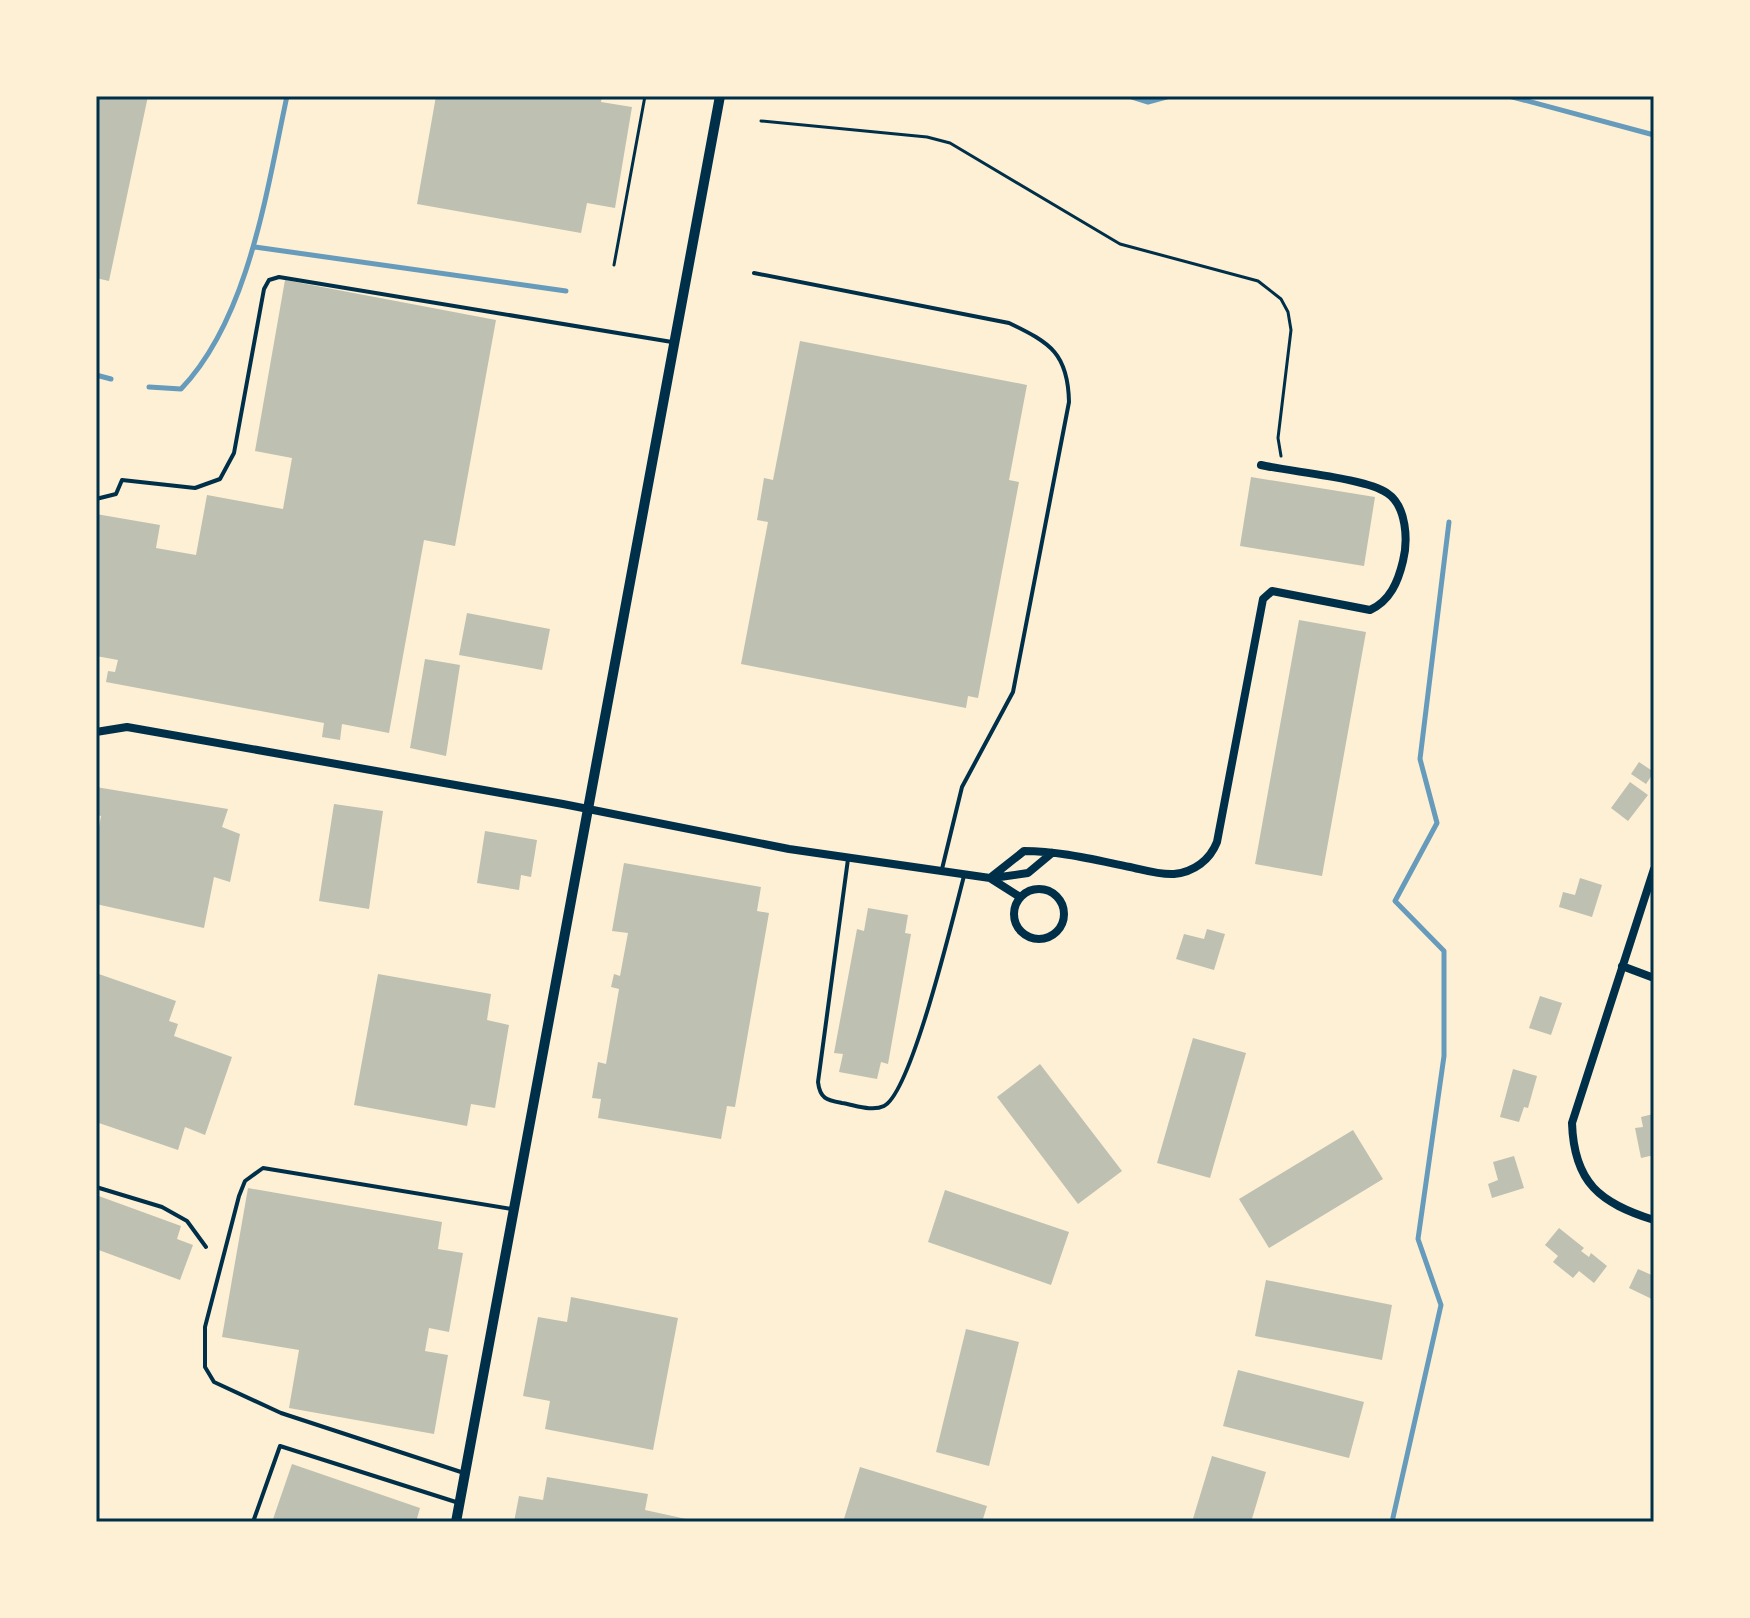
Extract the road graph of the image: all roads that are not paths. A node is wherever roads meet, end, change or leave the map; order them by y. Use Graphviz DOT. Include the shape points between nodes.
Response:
graph roads {
  1 [pos="720,96"];
  2 [pos="754,273"];
  3 [pos="675,343"];
  4 [pos="1261,465"];
  5 [pos="96,499"];
  6 [pos="96,732"];
  7 [pos="588,810"];
  8 [pos="1052,853"];
  9 [pos="848,859"];
  10 [pos="1654,869"];
  11 [pos="941,873"];
  12 [pos="964,876"];
  13 [pos="990,878"];
  14 [pos="1020,897"];
  15 [pos="1622,966"];
  16 [pos="1654,978"];
  17 [pos="96,1187"];
  18 [pos="514,1209"];
  19 [pos="1654,1220"];
  20 [pos="206,1247"];
  21 [pos="465,1473"];
  22 [pos="459,1503"];
  23 [pos="253,1522"];
  24 [pos="456,1522"];
  1 -- 3 [label="street"];
  2 -- 11 [label="lane" via="1009,323 1040,338 1068,374 1069,402 1013,692 962,787"];
  3 -- 5 [label="lane" via="279,277 264,289 234,453 220,479 195,488 122,480 116,494"];
  3 -- 7 [label="street"];
  4 -- 8 [label="street" via="1374,487 1395,500 1402,514 1405,552 1389,595 1370,610 1272,591 1263,599 1217,842 1202,864 1174,874"];
  6 -- 7 [label="street" via="127,727"];
  7 -- 9 [label="street"];
  7 -- 18 [label="street"];
  8 -- 13 [label="street" via="1028,873"];
  8 -- 13 [label="street" via="1024,851"];
  9 -- 11 [label="street"];
  9 -- 12 [label="lane" via="818,1082 826,1100 870,1108 891,1101 905,1076"];
  10 -- 15 [label="street"];
  11 -- 12 [label="street"];
  12 -- 13 [label="street"];
  13 -- 14 [label="street"];
  14 -- 14 [label="street" via="1039,889 1055,895 1063,913 1058,929 1043,938 1023,933 1014,913"];
  15 -- 16 [label="street"];
  15 -- 19 [label="street" via="1579,1096 1573,1146 1578,1166 1603,1197"];
  17 -- 20 [label="lane" via="162,1207 187,1221"];
  18 -- 21 [label="street"];
  18 -- 21 [label="lane" via="263,1168 245,1181 239,1196 205,1327 205,1367 227,1391"];
  21 -- 22 [label="street"];
  22 -- 23 [label="lane" via="280,1446"];
  22 -- 24 [label="street"];
}
